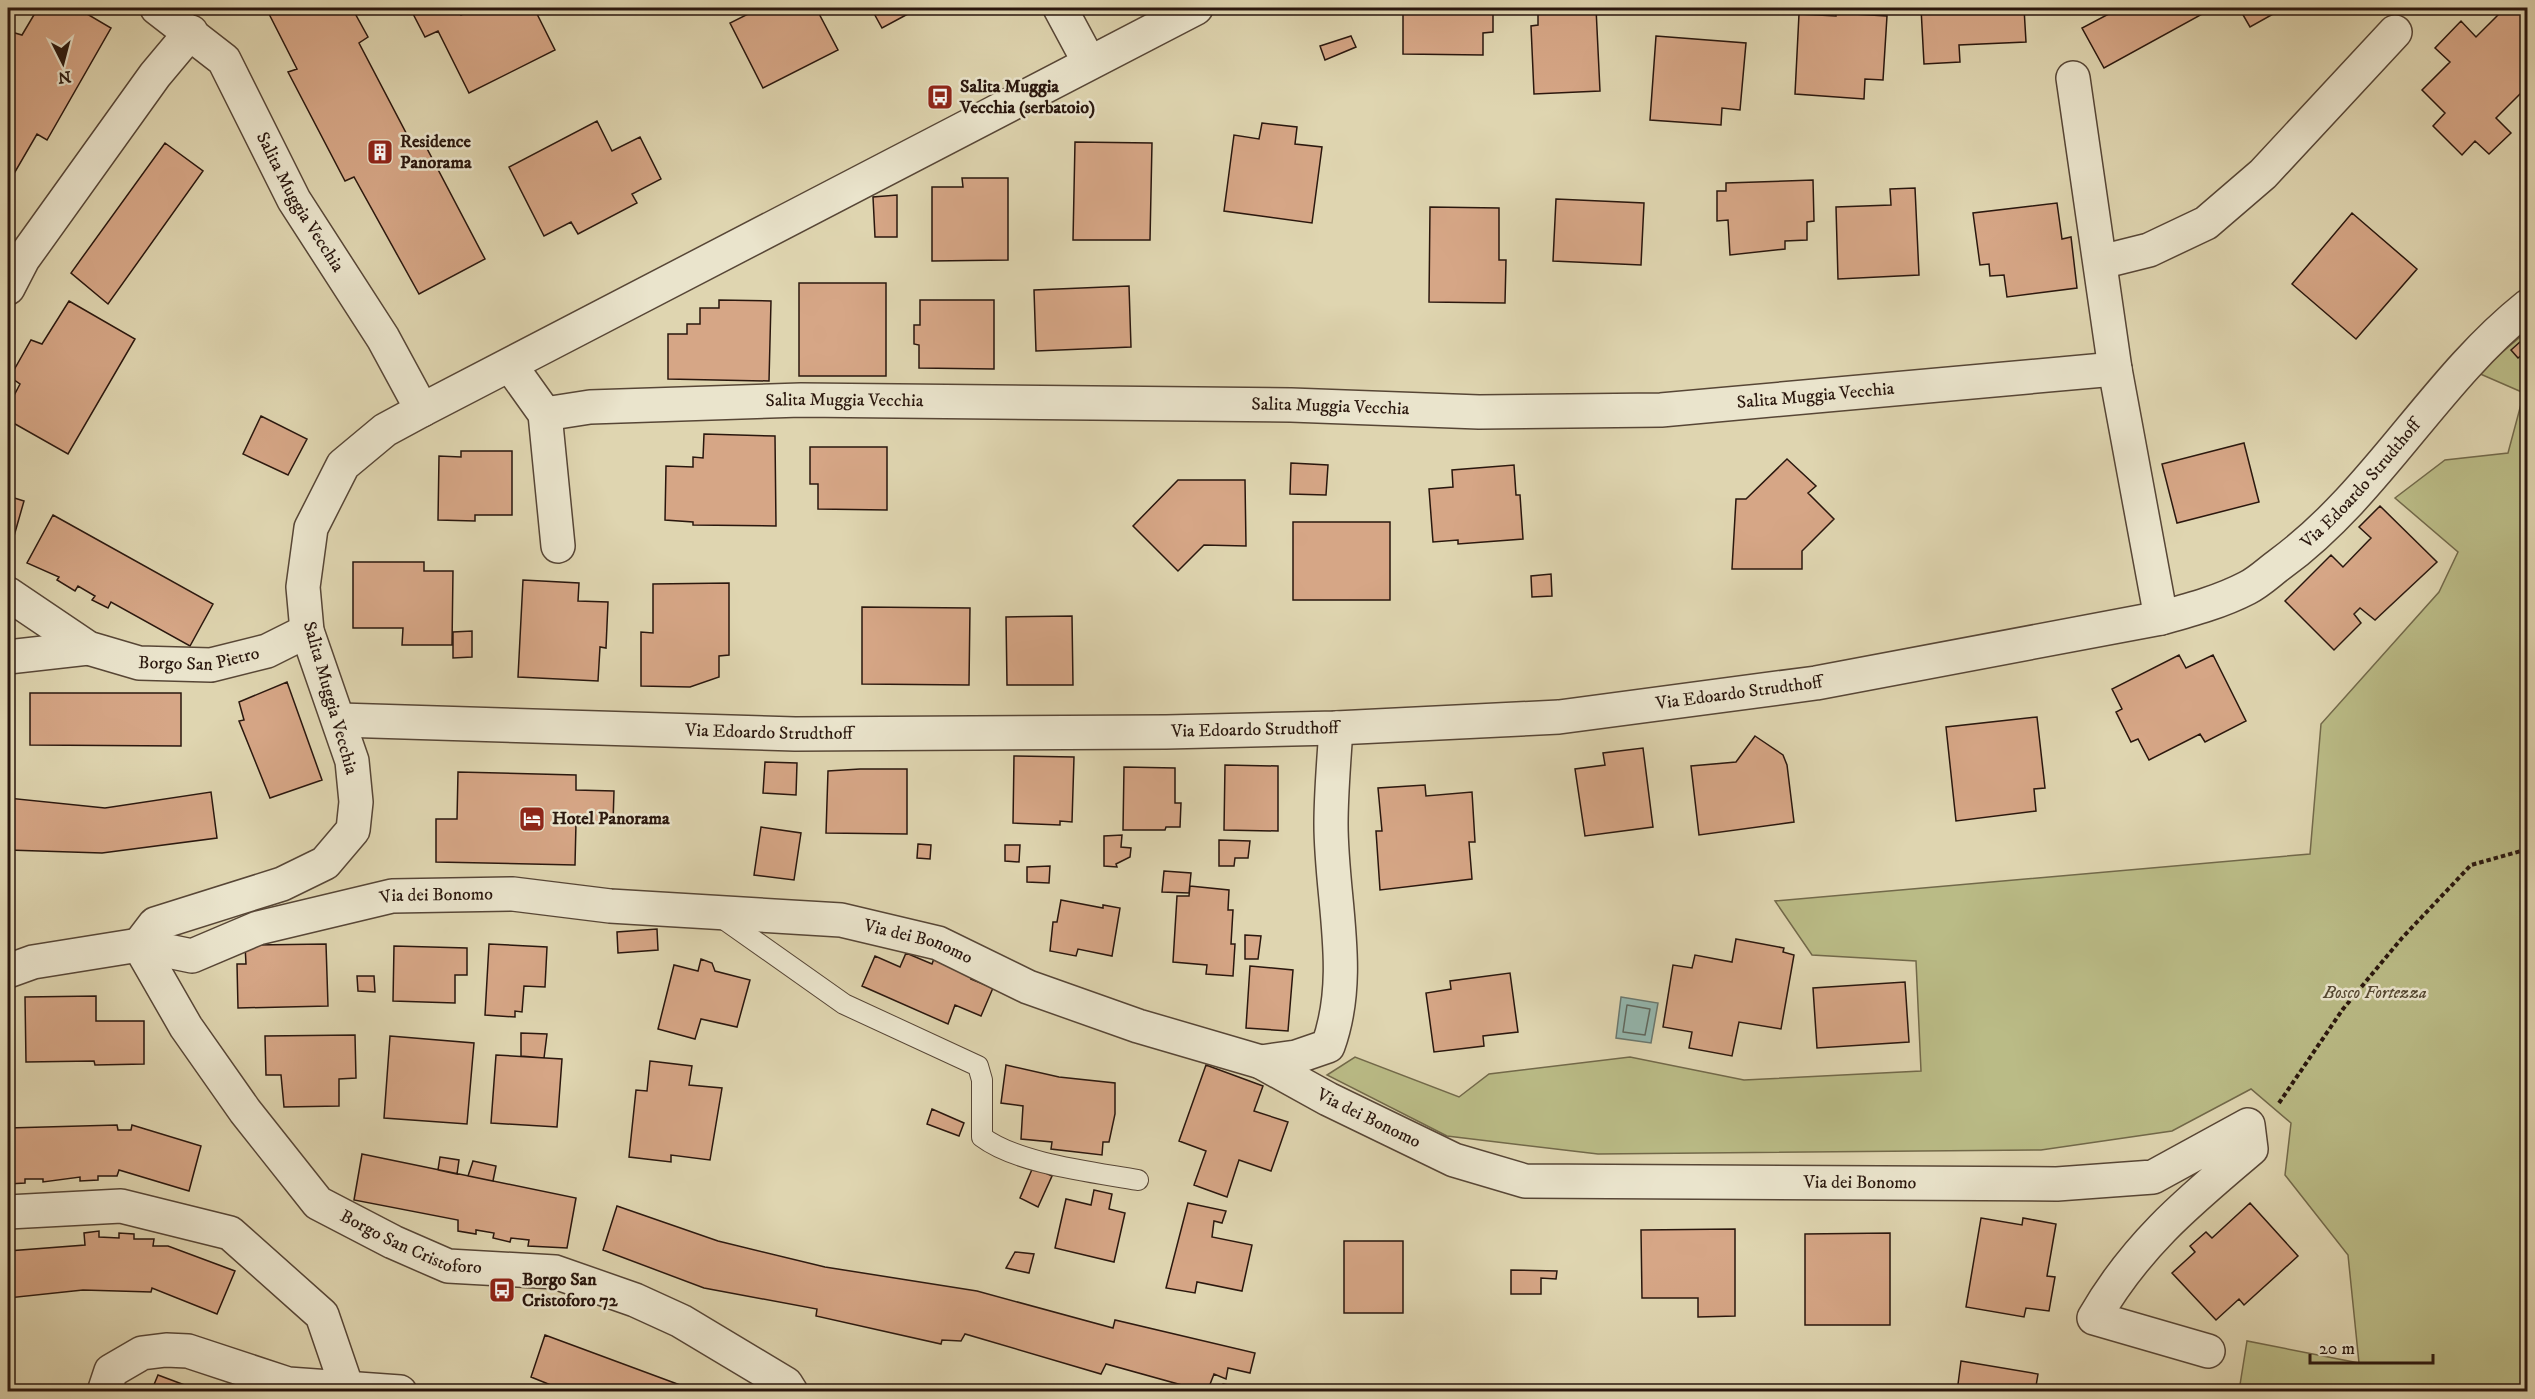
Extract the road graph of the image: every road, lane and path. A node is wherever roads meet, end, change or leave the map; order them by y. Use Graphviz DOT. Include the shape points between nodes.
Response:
graph roads {
  1 [pos="157,8"];
  2 [pos="1060,8"];
  3 [pos="1196,8"];
  4 [pos="191,32"];
  5 [pos="2395,32"];
  6 [pos="1089,62"];
  7 [pos="2073,78"];
  8 [pos="2101,262"];
  9 [pos="8,288"];
  10 [pos="2528,306"];
  11 [pos="510,365"];
  12 [pos="2115,369"];
  13 [pos="422,410"];
  14 [pos="545,414"];
  15 [pos="558,546"];
  16 [pos="8,594"];
  17 [pos="2161,618"];
  18 [pos="307,631"];
  19 [pos="88,648"];
  20 [pos="8,657"];
  21 [pos="340,720"];
  22 [pos="1336,728"];
  23 [pos="2528,853"];
  24 [pos="716,914"];
  25 [pos="139,945"];
  26 [pos="8,971"];
  27 [pos="1261,1062"];
  28 [pos="2251,1149"];
  29 [pos="1138,1180"];
  30 [pos="8,1212"];
  31 [pos="2208,1351"];
  32 [pos="347,1388"];
  33 [pos="104,1392"];
  34 [pos="400,1392"];
  35 [pos="791,1392"];
  1 -- 4 [label="street, Salita Muggia Vecchia"];
  2 -- 6 [label="street"];
  3 -- 6 [label="street, Salita Muggia Vecchia"];
  4 -- 9 [label="street" via="141,94 23,259"];
  4 -- 13 [label="street, Salita Muggia Vecchia" via="224,60 294,200 383,338"];
  5 -- 8 [label="street" via="2263,174 2206,223 2149,250"];
  6 -- 11 [label="street, Salita Muggia Vecchia"];
  7 -- 8 [label="street"];
  8 -- 12 [label="street"];
  10 -- 17 [label="street, Via Edoardo Strudthoff" via="2495,332 2352,501 2297,551 2248,588"];
  11 -- 13 [label="street, Salita Muggia Vecchia"];
  11 -- 14 [label="street"];
  12 -- 14 [label="street, Salita Muggia Vecchia" via="1661,410 1479,412 1291,405 801,400 601,406"];
  12 -- 17 [label="street"];
  13 -- 18 [label="street, Salita Muggia Vecchia" via="385,430 343,465 311,528 303,587"];
  14 -- 15 [label="street"];
  16 -- 19 [label="street, Borgo San Pietro"];
  17 -- 22 [label="street, Via Edoardo Strudthoff" via="1793,686 1559,717"];
  18 -- 19 [label="street, Borgo San Pietro" via="267,651 211,665 139,663"];
  18 -- 21 [label="street, Salita Muggia Vecchia"];
  19 -- 20 [label="street, Borgo San Pietro"];
  21 -- 22 [label="street, Via Edoardo Strudthoff" via="795,734"];
  21 -- 25 [label="street, Salita Muggia Vecchia" via="352,761 356,802 353,830 325,863 282,884 155,924"];
  22 -- 27 [label="street" via="1331,825 1341,938 1338,1020 1328,1046 1296,1057"];
  23 -- 28 [label="path" via="2521,851 2471,865 2402,938 2343,1008 2258,1131"];
  24 -- 25 [label="street, Via dei Bonomo" via="513,894 392,896 258,928 192,956"];
  24 -- 27 [label="street, Via dei Bonomo" via="840,920 938,944 1028,987 1138,1026"];
  24 -- 29 [label="lane" via="844,1004 978,1066 982,1080 982,1137 997,1149 1073,1169"];
  25 -- 26 [label="street" via="33,962"];
  25 -- 35 [label="street, Borgo San Cristoforo" via="186,1027 245,1111 318,1203 448,1266 555,1272 635,1300 681,1321 786,1384"];
  27 -- 28 [label="street, Via dei Bonomo" via="1328,1100 1454,1160 1524,1181 2057,1184 2153,1177 2248,1125"];
  28 -- 31 [label="street" via="2159,1229 2113,1284 2094,1318"];
  30 -- 32 [label="street" via="121,1206 230,1233 322,1315"];
  32 -- 33 [label="street" via="288,1384 188,1351 166,1350 142,1353 111,1371"];
  32 -- 34 [label="street"];
}
